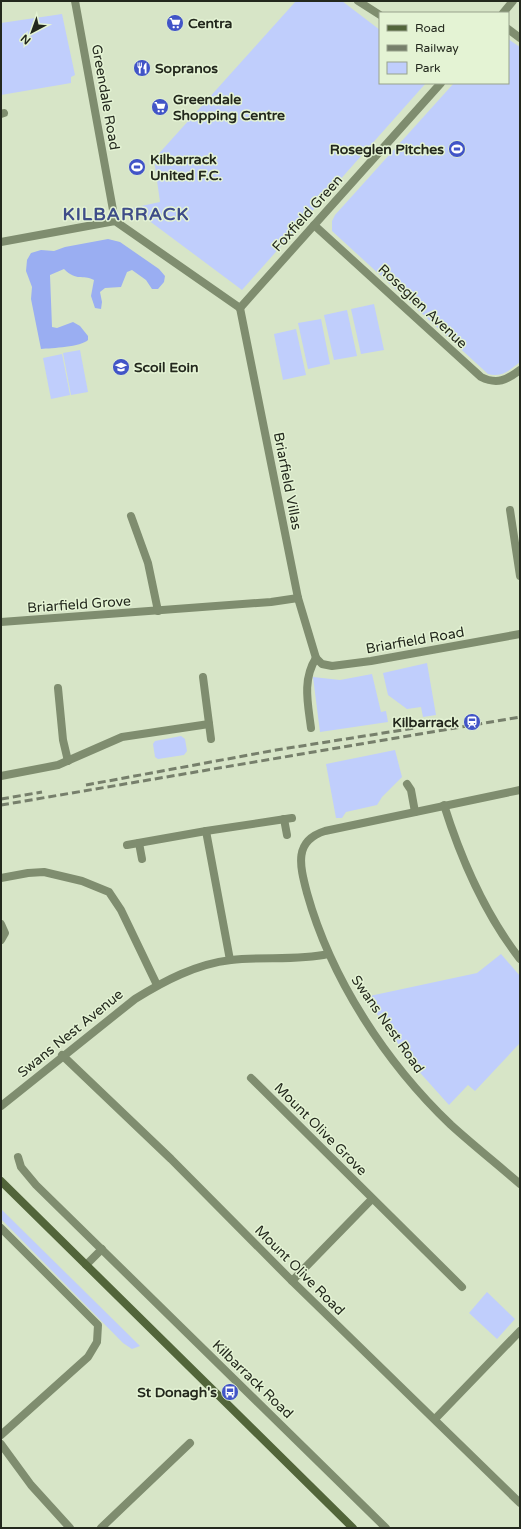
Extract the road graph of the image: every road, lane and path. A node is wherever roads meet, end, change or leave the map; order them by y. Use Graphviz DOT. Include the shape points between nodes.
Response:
graph roads {
  1 [pos="75,1"];
  2 [pos="358,1"];
  3 [pos="512,1"];
  4 [pos="504,12"];
  5 [pos="379,14"];
  6 [pos="509,30"];
  7 [pos="520,38"];
  8 [pos="440,84"];
  9 [pos="115,221"];
  10 [pos="314,225"];
  11 [pos="1,242"];
  12 [pos="240,308"];
  13 [pos="520,370"];
  14 [pos="510,510"];
  15 [pos="131,516"];
  16 [pos="520,576"];
  17 [pos="298,598"];
  18 [pos="158,611"];
  19 [pos="1,622"];
  20 [pos="520,634"];
  21 [pos="316,658"];
  22 [pos="203,677"];
  23 [pos="58,688"];
  24 [pos="209,724"];
  25 [pos="311,728"];
  26 [pos="212,739"];
  27 [pos="68,761"];
  28 [pos="1,776"];
  29 [pos="407,784"];
  30 [pos="520,790"];
  31 [pos="444,805"];
  32 [pos="415,812"];
  33 [pos="206,830"];
  34 [pos="286,835"];
  35 [pos="139,843"];
  36 [pos="127,845"];
  37 [pos="142,859"];
  38 [pos="1,878"];
  39 [pos="1,924"];
  40 [pos="1,940"];
  41 [pos="328,954"];
  42 [pos="520,959"];
  43 [pos="230,960"];
  44 [pos="157,985"];
  45 [pos="62,1055"];
  46 [pos="251,1078"];
  47 [pos="1,1106"];
  48 [pos="18,1157"];
  49 [pos="1,1181"];
  50 [pos="520,1184"];
  51 [pos="372,1199"];
  52 [pos="1,1228"];
  53 [pos="102,1249"];
  54 [pos="86,1265"];
  55 [pos="292,1281"];
  56 [pos="462,1287"];
  57 [pos="520,1331"];
  58 [pos="513,1338"];
  59 [pos="520,1344"];
  60 [pos="435,1419"];
  61 [pos="1,1435"];
  62 [pos="190,1443"];
  63 [pos="1,1444"];
  64 [pos="520,1503"];
  65 [pos="70,1528"];
  66 [pos="101,1528"];
  67 [pos="353,1528"];
  68 [pos="386,1528"];
  1 -- 9 [label="street, Greendale Road"];
  2 -- 5 [label="street"];
  3 -- 4 [label="street"];
  6 -- 7 [label="street"];
  8 -- 10 [label="street, Foxfield Green"];
  9 -- 11 [label="street"];
  9 -- 12 [label="street"];
  10 -- 12 [label="street, Foxfield Green"];
  10 -- 13 [label="street, Roseglen Avenue" via="481,377 503,382"];
  12 -- 17 [label="street, Briarfield Villas"];
  14 -- 16 [label="street"];
  15 -- 18 [label="street" via="148,563"];
  17 -- 18 [label="street, Briarfield Grove"];
  17 -- 21 [label="street, Briarfield Villas"];
  18 -- 19 [label="street, Briarfield Grove"];
  20 -- 21 [label="street, Briarfield Road" via="332,666 322,664"];
  21 -- 25 [label="street" via="307,677 306,688"];
  22 -- 24 [label="street"];
  23 -- 27 [label="street" via="62,740"];
  24 -- 26 [label="street"];
  24 -- 27 [label="street" via="122,737"];
  27 -- 28 [label="street" via="44,769"];
  29 -- 32 [label="street" via="411,790"];
  30 -- 31 [label="street, Swans Nest Road"];
  31 -- 32 [label="street, Swans Nest Road"];
  31 -- 42 [label="street" via="460,851 479,891"];
  32 -- 41 [label="street, Swans Nest Road" via="325,831 314,834 307,840 301,857 305,884 314,918"];
  33 -- 34 [label="street" via="288,818"];
  33 -- 35 [label="street"];
  33 -- 43 [label="street"];
  35 -- 36 [label="street"];
  35 -- 37 [label="street"];
  38 -- 44 [label="street" via="44,872 82,881 110,892"];
  39 -- 40 [label="street" via="5,933"];
  41 -- 43 [label="street, Swans Nest Avenue"];
  41 -- 50 [label="street, Swans Nest Road" via="355,1003 390,1055 416,1087 451,1124"];
  43 -- 44 [label="street, Swans Nest Avenue" via="180,974"];
  44 -- 45 [label="street, Swans Nest Avenue" via="134,999"];
  45 -- 47 [label="street, Swans Nest Avenue"];
  45 -- 55 [label="street, Mount Olive Road" via="170,1158"];
  46 -- 51 [label="street, Mount Olive Grove"];
  48 -- 53 [label="street, Kilbarrack Road" via="21,1167 36,1185"];
  49 -- 54 [label="main road"];
  51 -- 55 [label="street"];
  51 -- 56 [label="street, Mount Olive Grove"];
  52 -- 61 [label="street" via="98,1325 97,1342 88,1357"];
  53 -- 54 [label="street"];
  53 -- 68 [label="street, Kilbarrack Road"];
  54 -- 67 [label="main road"];
  55 -- 60 [label="street, Mount Olive Road"];
  57 -- 58 [label="street"];
  58 -- 59 [label="street"];
  58 -- 60 [label="street"];
  60 -- 64 [label="street, Mount Olive Road"];
  62 -- 66 [label="street"];
  63 -- 65 [label="street" via="31,1485"];
}
